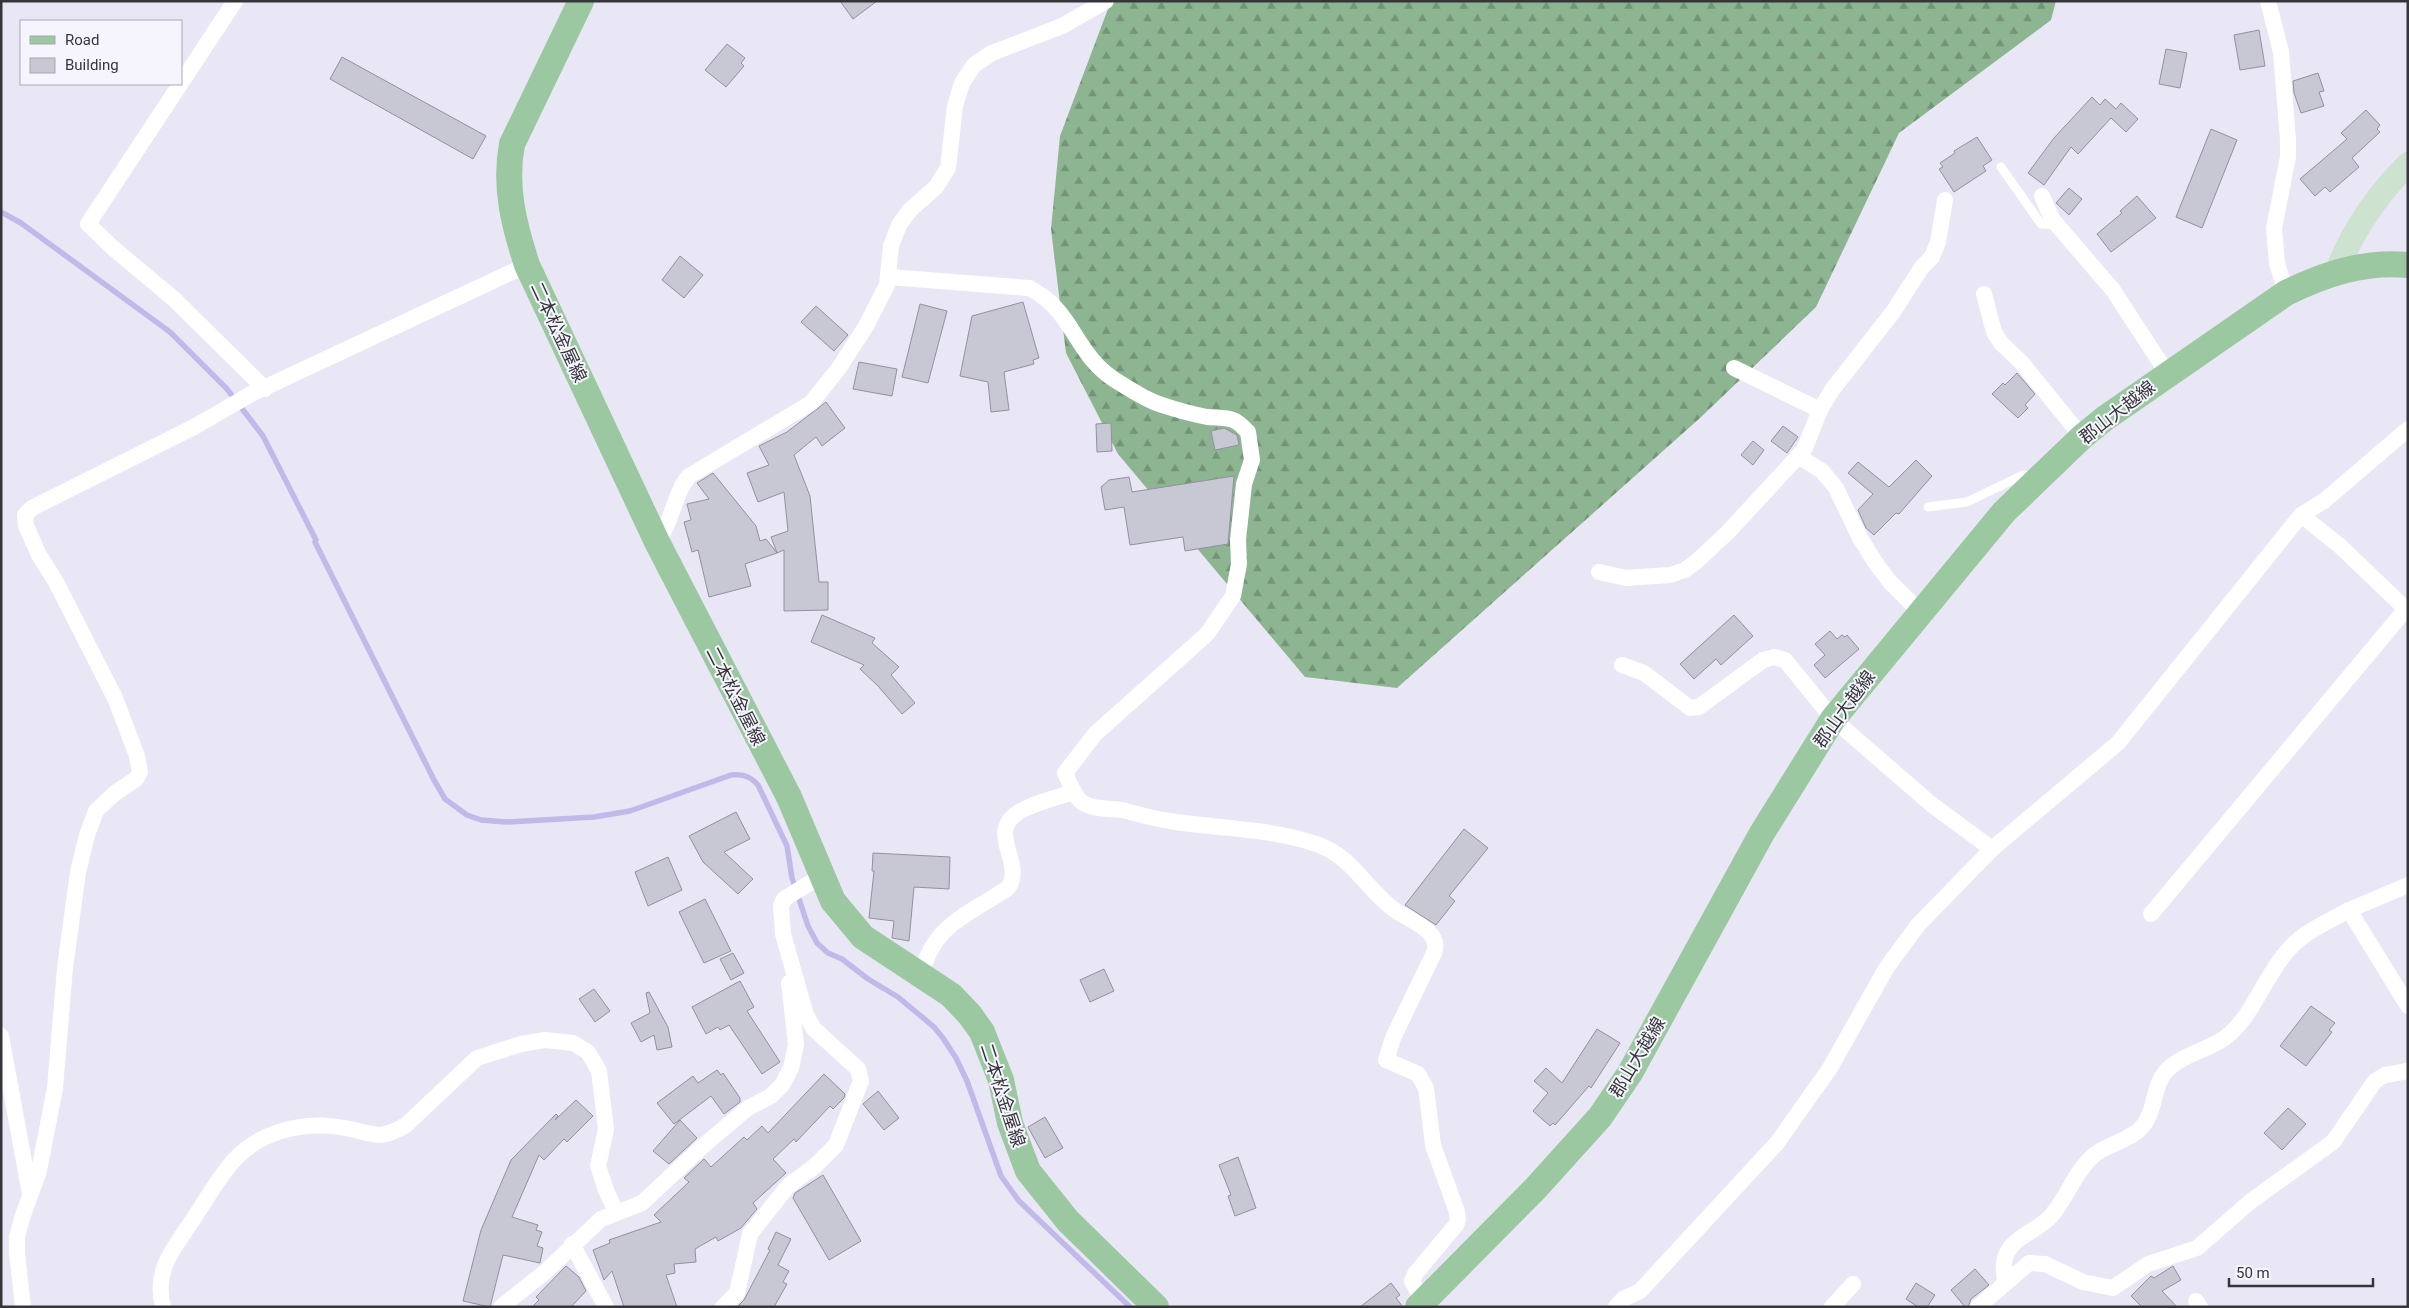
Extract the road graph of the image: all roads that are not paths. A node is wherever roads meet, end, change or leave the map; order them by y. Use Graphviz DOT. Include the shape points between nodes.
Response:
graph roads {
  1 [pos="235,1"];
  2 [pos="581,1"];
  3 [pos="1106,1"];
  4 [pos="2268,1"];
  5 [pos="182,81"];
  6 [pos="180,85"];
  7 [pos="2408,164"];
  8 [pos="2001,168"];
  9 [pos="2042,196"];
  10 [pos="1945,200"];
  11 [pos="2057,225"];
  12 [pos="528,265"];
  13 [pos="2408,265"];
  14 [pos="2337,271"];
  15 [pos="889,277"];
  16 [pos="2286,293"];
  17 [pos="1984,294"];
  18 [pos="1734,368"];
  19 [pos="2167,373"];
  20 [pos="265,388"];
  21 [pos="1820,410"];
  22 [pos="2408,429"];
  23 [pos="2082,437"];
  24 [pos="1798,456"];
  25 [pos="2039,478"];
  26 [pos="1928,508"];
  27 [pos="2301,515"];
  28 [pos="657,542"];
  29 [pos="1599,572"];
  30 [pos="2407,610"];
  31 [pos="1920,612"];
  32 [pos="1622,665"];
  33 [pos="1833,719"];
  34 [pos="1074,792"];
  35 [pos="1992,848"];
  36 [pos="821,876"];
  37 [pos="2408,884"];
  38 [pos="2349,910"];
  39 [pos="2150,914"];
  40 [pos="793,969"];
  41 [pos="921,976"];
  42 [pos="2408,1006"];
  43 [pos="1,1036"];
  44 [pos="2408,1071"];
  45 [pos="30,1194"];
  46 [pos="616,1212"];
  47 [pos="572,1244"];
  48 [pos="2006,1282"];
  49 [pos="1853,1284"];
  50 [pos="1421,1304"];
  51 [pos="23,1307"];
  52 [pos="163,1307"];
  53 [pos="501,1307"];
  54 [pos="606,1307"];
  55 [pos="723,1307"];
  56 [pos="1156,1307"];
  57 [pos="1616,1307"];
  58 [pos="1832,1307"];
  59 [pos="1978,1307"];
  1 -- 5 [label="street"];
  2 -- 12 [label="main road, 二本松金屋線" via="512,144 508,170 510,206"];
  3 -- 15 [label="street" via="1062,26 992,52 974,65 962,83 955,106 948,168 936,187 910,210 899,225 891,246"];
  4 -- 16 [label="street" via="2280,52 2288,140 2288,157 2274,228 2277,263"];
  6 -- 20 [label="street" via="88,224 174,298"];
  7 -- 14 [label="main road" via="2386,186 2360,221"];
  8 -- 11 [label="lane" via="2041,224"];
  9 -- 11 [label="street"];
  10 -- 21 [label="street" via="1938,242 1932,257"];
  11 -- 19 [label="street" via="2113,290"];
  12 -- 20 [label="street"];
  12 -- 28 [label="main road, 二本松金屋線"];
  13 -- 14 [label="main road, 郡山大越線" via="2388,264"];
  14 -- 16 [label="main road, 郡山大越線"];
  15 -- 28 [label="street" via="866,326 819,395 811,403 689,476 678,493 666,530"];
  15 -- 34 [label="street" via="1028,288 1053,303 1089,359 1114,379 1157,404 1233,420 1248,432 1252,460 1244,484 1239,564 1233,596 1207,634 1077,754 1065,773"];
  16 -- 19 [label="main road, 郡山大越線"];
  17 -- 23 [label="street" via="1994,332 2001,343 2022,363"];
  18 -- 21 [label="street"];
  19 -- 23 [label="main road, 郡山大越線"];
  20 -- 45 [label="street" via="194,428 32,508 25,515 26,526 39,555 115,698 140,772 136,779 96,811 87,835 78,872 65,968 55,1088 39,1171"];
  21 -- 24 [label="street" via="1804,450"];
  22 -- 27 [label="street" via="2324,501"];
  23 -- 25 [label="main road, 郡山大越線"];
  24 -- 29 [label="street" via="1728,532 1685,570 1646,578 1626,578"];
  24 -- 31 [label="street" via="1822,471 1836,488 1876,565"];
  25 -- 26 [label="lane" via="2022,475 1967,502"];
  25 -- 31 [label="main road, 郡山大越線" via="2004,512"];
  27 -- 30 [label="street" via="2340,546"];
  27 -- 35 [label="street" via="2118,743"];
  28 -- 36 [label="main road, 二本松金屋線" via="789,796"];
  30 -- 39 [label="street"];
  31 -- 33 [label="main road, 郡山大越線"];
  32 -- 33 [label="street" via="1644,673 1690,708 1699,707 1763,660 1779,658 1785,660"];
  33 -- 35 [label="street" via="1931,804"];
  33 -- 50 [label="main road, 郡山大越線" via="1762,833 1630,1073 1600,1118"];
  34 -- 41 [label="street" via="1016,814 1008,822 1005,844 1012,864 1013,881 1008,888 959,918 935,940 926,956"];
  34 -- 50 [label="street" via="1083,803 1094,808 1241,829 1320,846 1350,864 1392,908 1433,935 1437,946 1393,1038 1386,1060 1418,1074 1426,1088 1433,1145 1457,1212 1456,1226 1412,1281"];
  35 -- 57 [label="street" via="1918,925 1887,967 1830,1068 1777,1142 1640,1291 1623,1299"];
  36 -- 40 [label="street" via="788,895 780,906 783,934"];
  36 -- 41 [label="main road, 二本松金屋線" via="833,902 863,938"];
  37 -- 38 [label="street"];
  38 -- 42 [label="street"];
  38 -- 48 [label="street" via="2306,933 2289,949 2231,1034 2180,1060 2166,1071 2157,1085 2145,1124 2095,1154 2082,1168 2068,1195 2050,1218 2013,1244 2003,1267"];
  40 -- 46 [label="street" via="788,979 796,1045 791,1068 782,1085 710,1140 642,1203"];
  40 -- 55 [label="street" via="806,1015 814,1029 858,1069 861,1081 836,1145 788,1186 750,1234 737,1293"];
  41 -- 56 [label="main road, 二本松金屋線" via="951,995 982,1032 1001,1080 1010,1123 1028,1171 1068,1221"];
  43 -- 45 [label="street"];
  44 -- 48 [label="street" via="2386,1075 2376,1081 2333,1142 2251,1200 2197,1248 2148,1264 2112,1288 2083,1282 2038,1262 2024,1265"];
  45 -- 51 [label="street" via="17,1253"];
  46 -- 47 [label="street" via="601,1219"];
  46 -- 52 [label="street" via="598,1166 606,1136 606,1118 596,1063 588,1052 573,1043 545,1040 521,1044 477,1058 395,1132 373,1136 345,1128 302,1126 270,1134 251,1146 226,1169 172,1251 159,1282"];
  47 -- 53 [label="street" via="545,1272"];
  47 -- 54 [label="street"];
  48 -- 59 [label="street"];
  49 -- 58 [label="street"];
}
